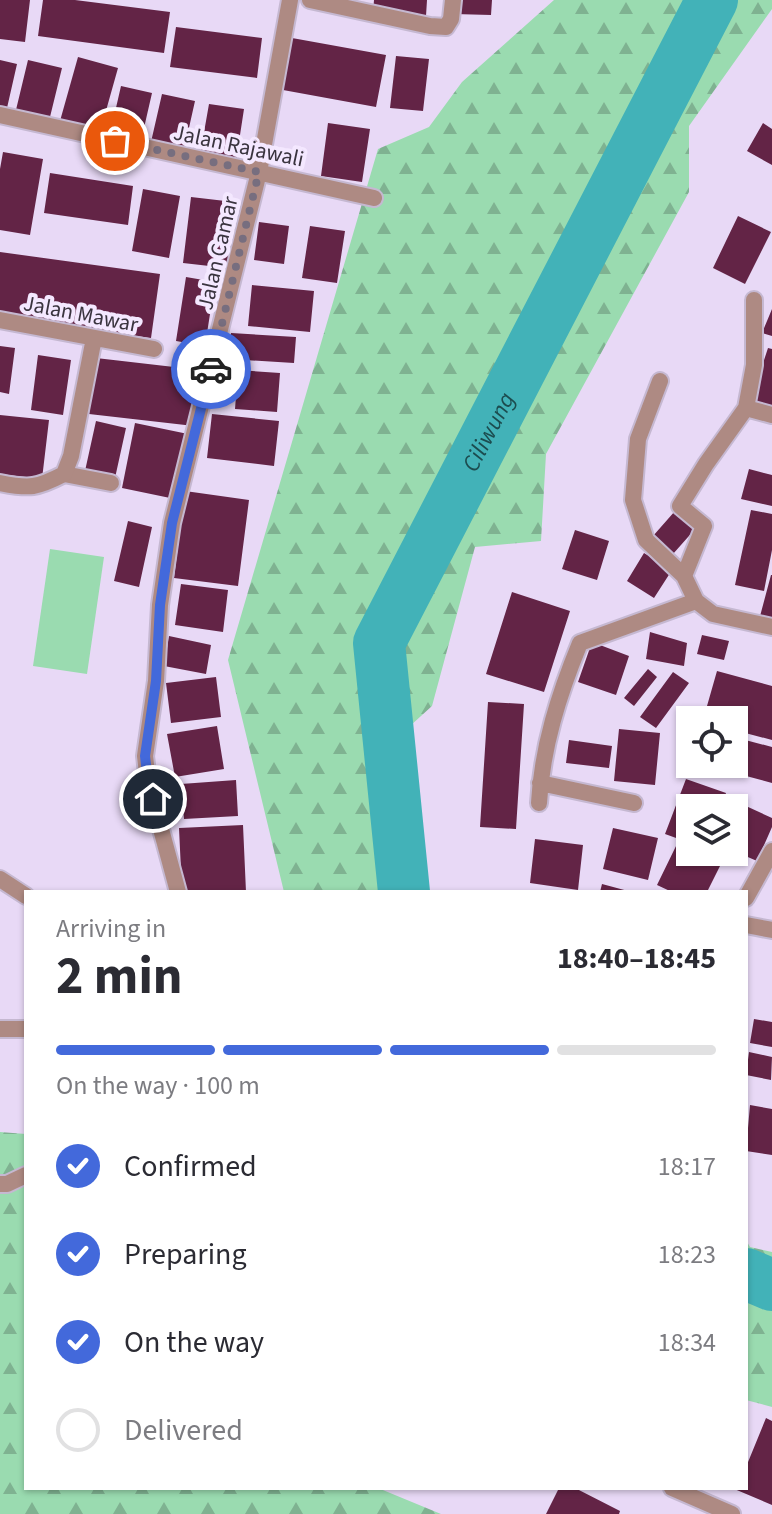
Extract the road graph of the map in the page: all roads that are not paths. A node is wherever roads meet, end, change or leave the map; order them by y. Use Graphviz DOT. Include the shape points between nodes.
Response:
graph roads {
  1 [pos="290,0"];
  2 [pos="310,0"];
  3 [pos="453,0"];
  4 [pos="0,115"];
  5 [pos="259,172"];
  6 [pos="374,198"];
  7 [pos="754,300"];
  8 [pos="0,320"];
  9 [pos="94,338"];
  10 [pos="154,349"];
  11 [pos="660,381"];
  12 [pos="746,408"];
  13 [pos="772,415"];
  14 [pos="64,474"];
  15 [pos="0,483"];
  16 [pos="111,483"];
  17 [pos="684,576"];
  18 [pos="696,601"];
  19 [pos="772,627"];
  20 [pos="540,783"];
  21 [pos="539,803"];
  22 [pos="634,803"];
  23 [pos="772,851"];
  24 [pos="768,869"];
  25 [pos="0,879"];
  26 [pos="177,890"];
  27 [pos="24,895"];
  28 [pos="748,895"];
  29 [pos="748,925"];
  30 [pos="772,930"];
  31 [pos="0,1029"];
  32 [pos="24,1029"];
  33 [pos="24,1176"];
  34 [pos="0,1184"];
  35 [pos="677,1490"];
  36 [pos="732,1514"];
  1 -- 5 [label="street, Jalan Camar"];
  2 -- 3 [label="street" via="446,27"];
  4 -- 5 [label="street, Jalan Rajawali"];
  5 -- 6 [label="street, Jalan Rajawali"];
  5 -- 26 [label="street, Jalan Camar" via="172,523 160,605 145,756"];
  7 -- 12 [label="street" via="754,365"];
  8 -- 9 [label="street, Jalan Mawar"];
  9 -- 10 [label="street, Jalan Mawar"];
  9 -- 14 [label="street"];
  11 -- 17 [label="street" via="638,439 633,500 646,540"];
  12 -- 13 [label="street"];
  12 -- 17 [label="street" via="680,506 704,526"];
  14 -- 15 [label="street" via="42,486"];
  14 -- 16 [label="street"];
  17 -- 18 [label="street"];
  18 -- 19 [label="street" via="713,614"];
  18 -- 20 [label="street" via="580,643 560,692"];
  20 -- 21 [label="street"];
  20 -- 22 [label="street"];
  23 -- 24 [label="street"];
  24 -- 28 [label="street"];
  25 -- 27 [label="street"];
  29 -- 30 [label="street"];
  31 -- 32 [label="street"];
  33 -- 34 [label="street"];
  35 -- 36 [label="street"];
}
